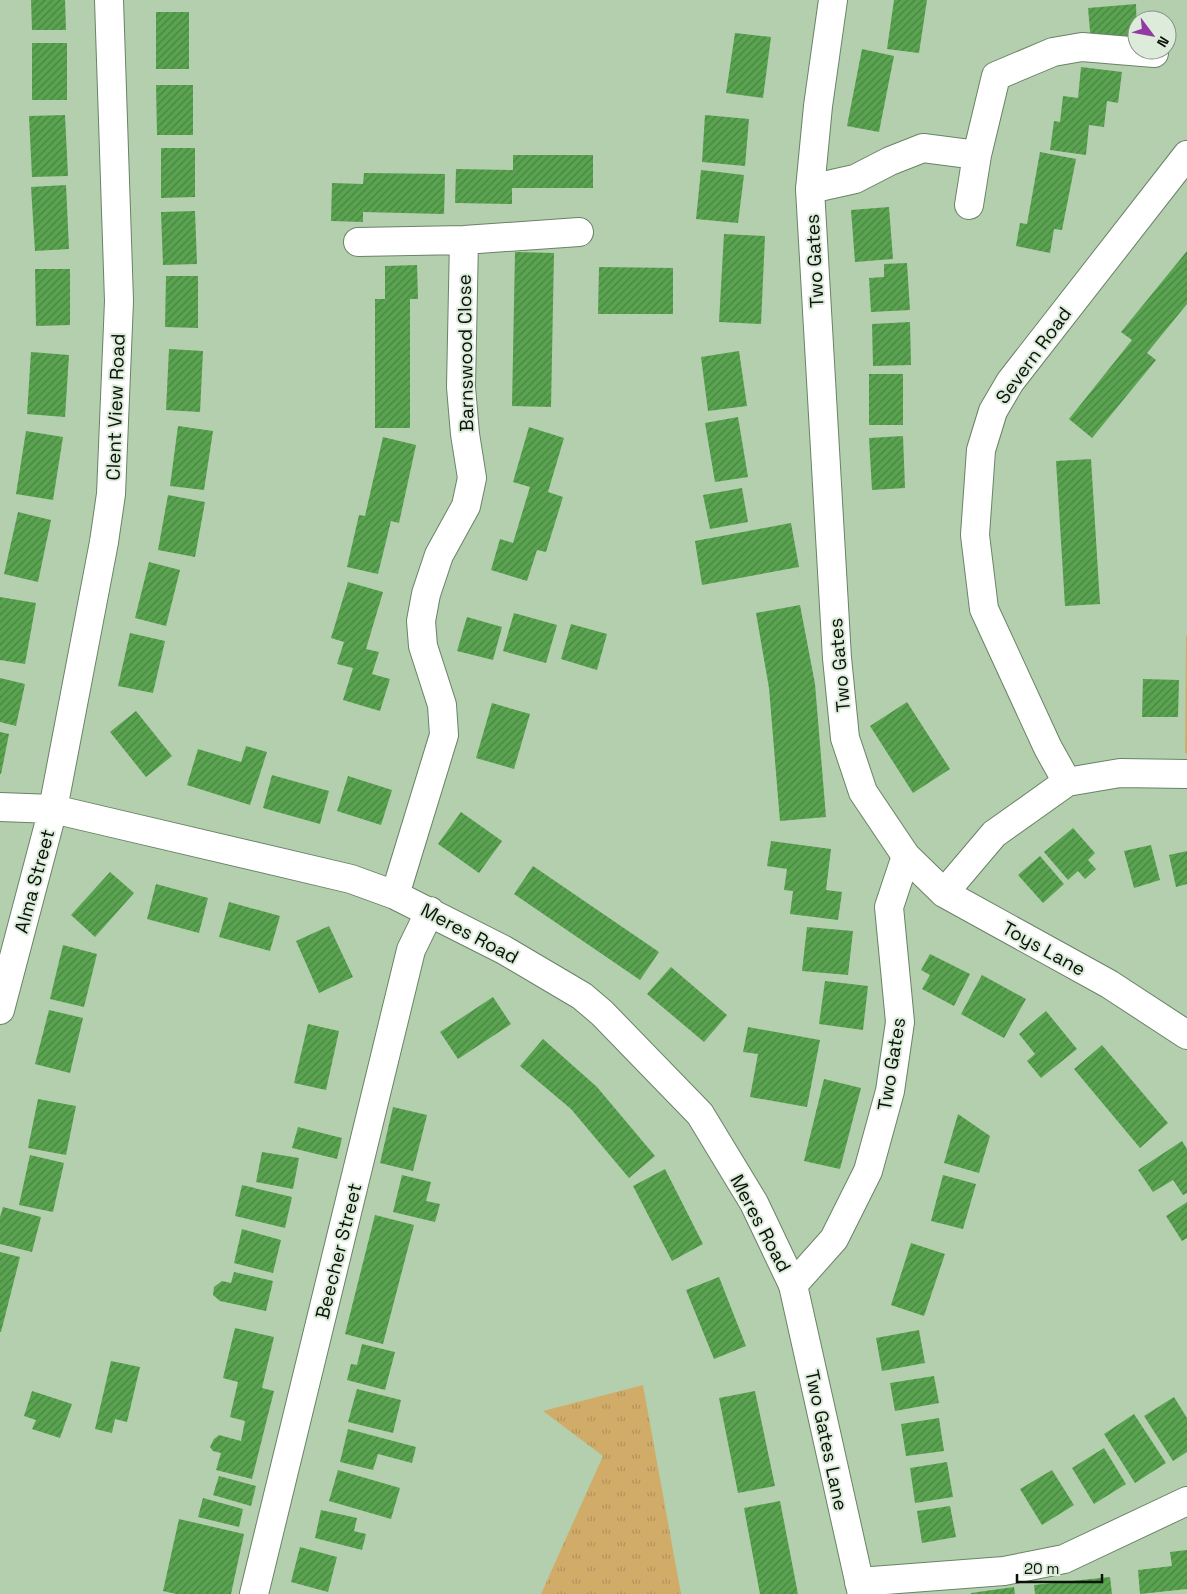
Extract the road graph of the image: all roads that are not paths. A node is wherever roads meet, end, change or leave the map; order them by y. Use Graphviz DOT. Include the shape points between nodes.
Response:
graph roads {
  1 [pos="110,0"];
  2 [pos="833,0"];
  3 [pos="1127,51"];
  4 [pos="977,155"];
  5 [pos="1187,155"];
  6 [pos="810,189"];
  7 [pos="969,205"];
  8 [pos="580,232"];
  9 [pos="464,240"];
  10 [pos="358,242"];
  11 [pos="1187,774"];
  12 [pos="1067,782"];
  13 [pos="0,807"];
  14 [pos="53,809"];
  15 [pos="906,856"];
  16 [pos="944,893"];
  17 [pos="395,896"];
  18 [pos="430,911"];
  19 [pos="0,1010"];
  20 [pos="1187,1035"];
  21 [pos="793,1285"];
  22 [pos="1187,1501"];
  23 [pos="860,1588"];
  24 [pos="254,1594"];
  1 -- 14 [label="street, Clent View Road" via="119,301 111,494"];
  2 -- 6 [label="street, Two Gates"];
  3 -- 4 [label="street" via="1082,47 1053,52 996,76"];
  4 -- 6 [label="street" via="924,148 855,179"];
  4 -- 7 [label="street"];
  5 -- 12 [label="street, Severn Road" via="1010,382 993,411 981,450 975,535 984,609 1031,713"];
  6 -- 15 [label="street, Two Gates" via="835,629 845,738 863,792"];
  8 -- 9 [label="street"];
  9 -- 10 [label="street"];
  9 -- 17 [label="street, Barnswood Close" via="461,387 472,478 466,506 439,555 421,621 422,646 442,705 444,735"];
  11 -- 12 [label="street" via="1120,773"];
  12 -- 16 [label="street" via="994,834"];
  13 -- 14 [label="street, Meres Road"];
  14 -- 17 [label="street, Meres Road" via="351,880"];
  14 -- 19 [label="street, Alma Street"];
  15 -- 16 [label="street, Toys Lane"];
  15 -- 21 [label="street, Two Gates" via="889,907 900,1022 890,1091 868,1171 834,1239"];
  16 -- 20 [label="street, Toys Lane" via="1109,984"];
  17 -- 18 [label="street, Meres Road"];
  18 -- 21 [label="street, Meres Road" via="512,954 582,996 602,1013 700,1114 754,1203"];
  18 -- 24 [label="street, Beecher Street" via="411,950"];
  21 -- 23 [label="street, Two Gates Lane"];
  22 -- 23 [label="street" via="1064,1559 1004,1571"];
}
